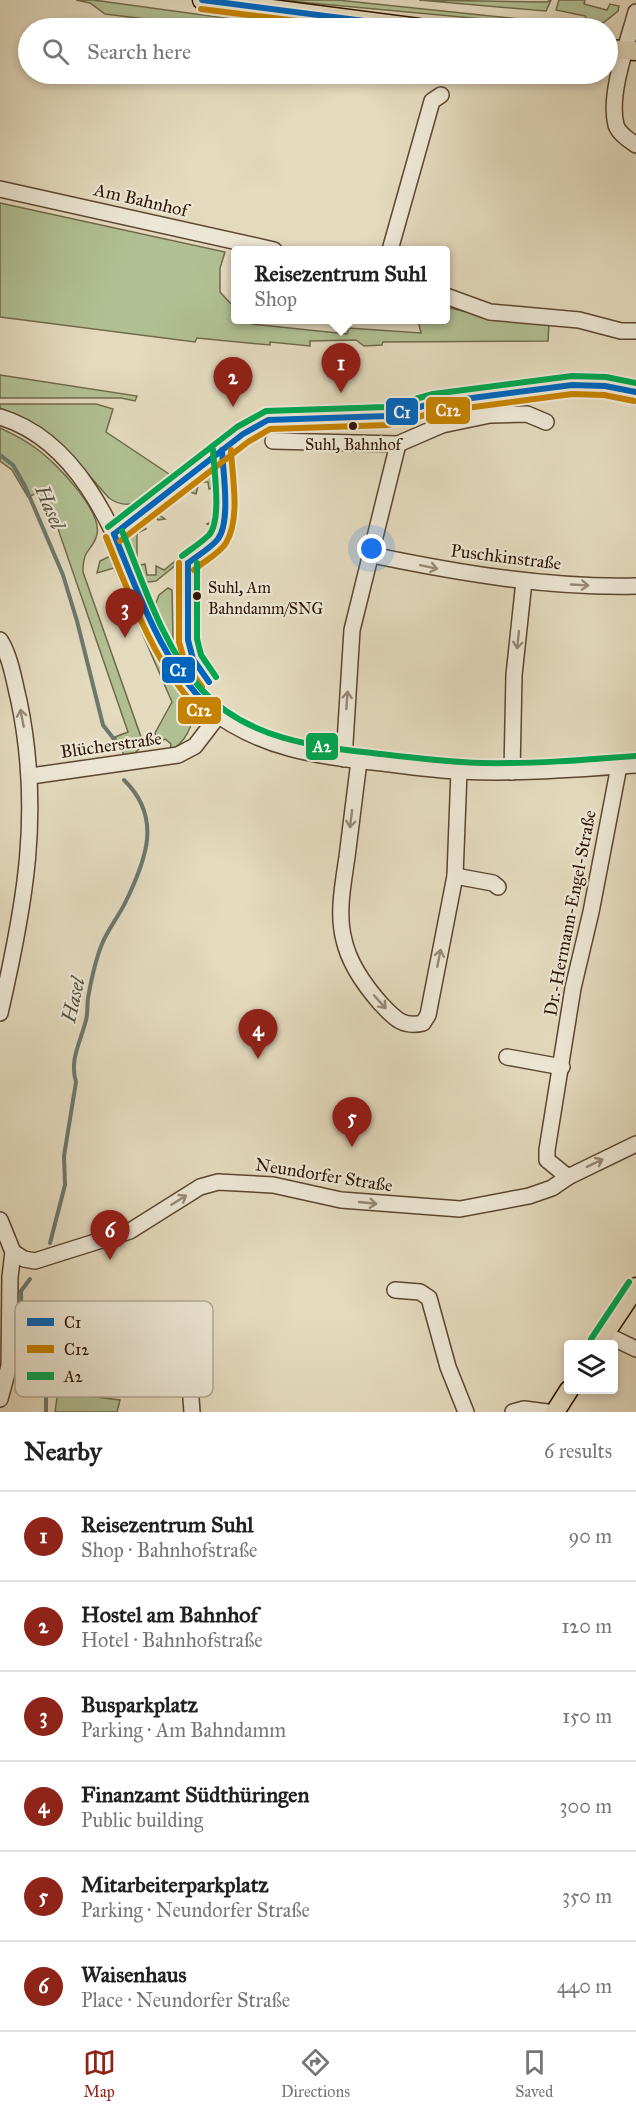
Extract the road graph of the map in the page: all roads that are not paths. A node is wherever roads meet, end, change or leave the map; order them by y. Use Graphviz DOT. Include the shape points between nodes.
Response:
graph roads {
  1 [pos="202,0"];
  2 [pos="636,12"];
  3 [pos="342,18"];
  4 [pos="623,50"];
  5 [pos="618,79"];
  6 [pos="617,84"];
  7 [pos="441,95"];
  8 [pos="636,145"];
  9 [pos="0,189"];
  10 [pos="256,246"];
  11 [pos="391,246"];
  12 [pos="450,297"];
  13 [pos="636,331"];
  14 [pos="636,392"];
  15 [pos="0,417"];
  16 [pos="546,422"];
  17 [pos="273,441"];
  18 [pos="398,444"];
  19 [pos="114,534"];
  20 [pos="372,555"];
  21 [pos="524,581"];
  22 [pos="636,586"];
  23 [pos="0,640"];
  24 [pos="218,716"];
  25 [pos="351,760"];
  26 [pos="636,765"];
  27 [pos="619,766"];
  28 [pos="459,771"];
  29 [pos="512,772"];
  30 [pos="38,775"];
  31 [pos="455,876"];
  32 [pos="498,887"];
  33 [pos="0,1013"];
  34 [pos="507,1057"];
  35 [pos="562,1067"];
  36 [pos="636,1144"];
  37 [pos="568,1177"];
  38 [pos="1,1228"];
  39 [pos="13,1252"];
  40 [pos="636,1287"];
  41 [pos="395,1290"];
  42 [pos="602,1339"];
  43 [pos="636,1349"];
  44 [pos="566,1394"];
  45 [pos="191,1397"];
  46 [pos="0,1399"];
  47 [pos="192,1412"];
  48 [pos="466,1412"];
  49 [pos="513,1412"];
  50 [pos="547,1412"];
  51 [pos="555,1412"];
  1 -- 3 [label="main road"];
  2 -- 4 [label="street"];
  4 -- 5 [label="street"];
  6 -- 8 [label="street" via="616,121 622,134"];
  7 -- 11 [label="street" via="432,101"];
  9 -- 10 [label="street, Am Bahnhof"];
  12 -- 13 [label="street" via="490,312 579,320"];
  14 -- 19 [label="street" via="572,385 434,404 387,416 264,421"];
  15 -- 19 [label="street" via="28,430 64,459"];
  16 -- 18 [label="street" via="527,414 490,416 442,425"];
  17 -- 18 [label="street"];
  18 -- 20 [label="street"];
  19 -- 24 [label="street" via="173,665 194,696"];
  20 -- 21 [label="street, Puschkinstraße, one-way" via="451,572"];
  25 -- 20 [label="street, one-way" via="352,630"];
  21 -- 22 [label="street, Puschkinstraße, one-way"];
  21 -- 29 [label="street, one-way" via="514,675"];
  30 -- 23 [label="street, one-way" via="12,670"];
  24 -- 25 [label="street" via="272,745"];
  24 -- 30 [label="street, Blücherstraße" via="195,746 178,755"];
  25 -- 28 [label="street"];
  25 -- 31 [label="street, one-way" via="342,897 344,940 363,981 404,1025 423,1023 428,1015"];
  26 -- 27 [label="street"];
  27 -- 29 [label="street"];
  27 -- 35 [label="street, Dr.-Hermann-Engel-Straße" via="573,988"];
  28 -- 29 [label="street"];
  28 -- 31 [label="street"];
  30 -- 33 [label="street" via="17,941"];
  31 -- 32 [label="street"];
  34 -- 35 [label="street"];
  35 -- 37 [label="street, Dr.-Hermann-Engel-Straße" via="547,1160"];
  37 -- 36 [label="street, Neundorfer Straße, one-way"];
  39 -- 37 [label="street, Neundorfer Straße, one-way" via="35,1262 130,1231 200,1187 218,1182 273,1185 341,1200 460,1209 529,1196"];
  38 -- 39 [label="street"];
  39 -- 46 [label="street" via="9,1277 9,1366"];
  40 -- 42 [label="main road"];
  41 -- 48 [label="street" via="420,1292 429,1298 448,1367"];
  42 -- 43 [label="street"];
  44 -- 51 [label="main road"];
  45 -- 47 [label="street"];
  49 -- 50 [label="street"];
}
